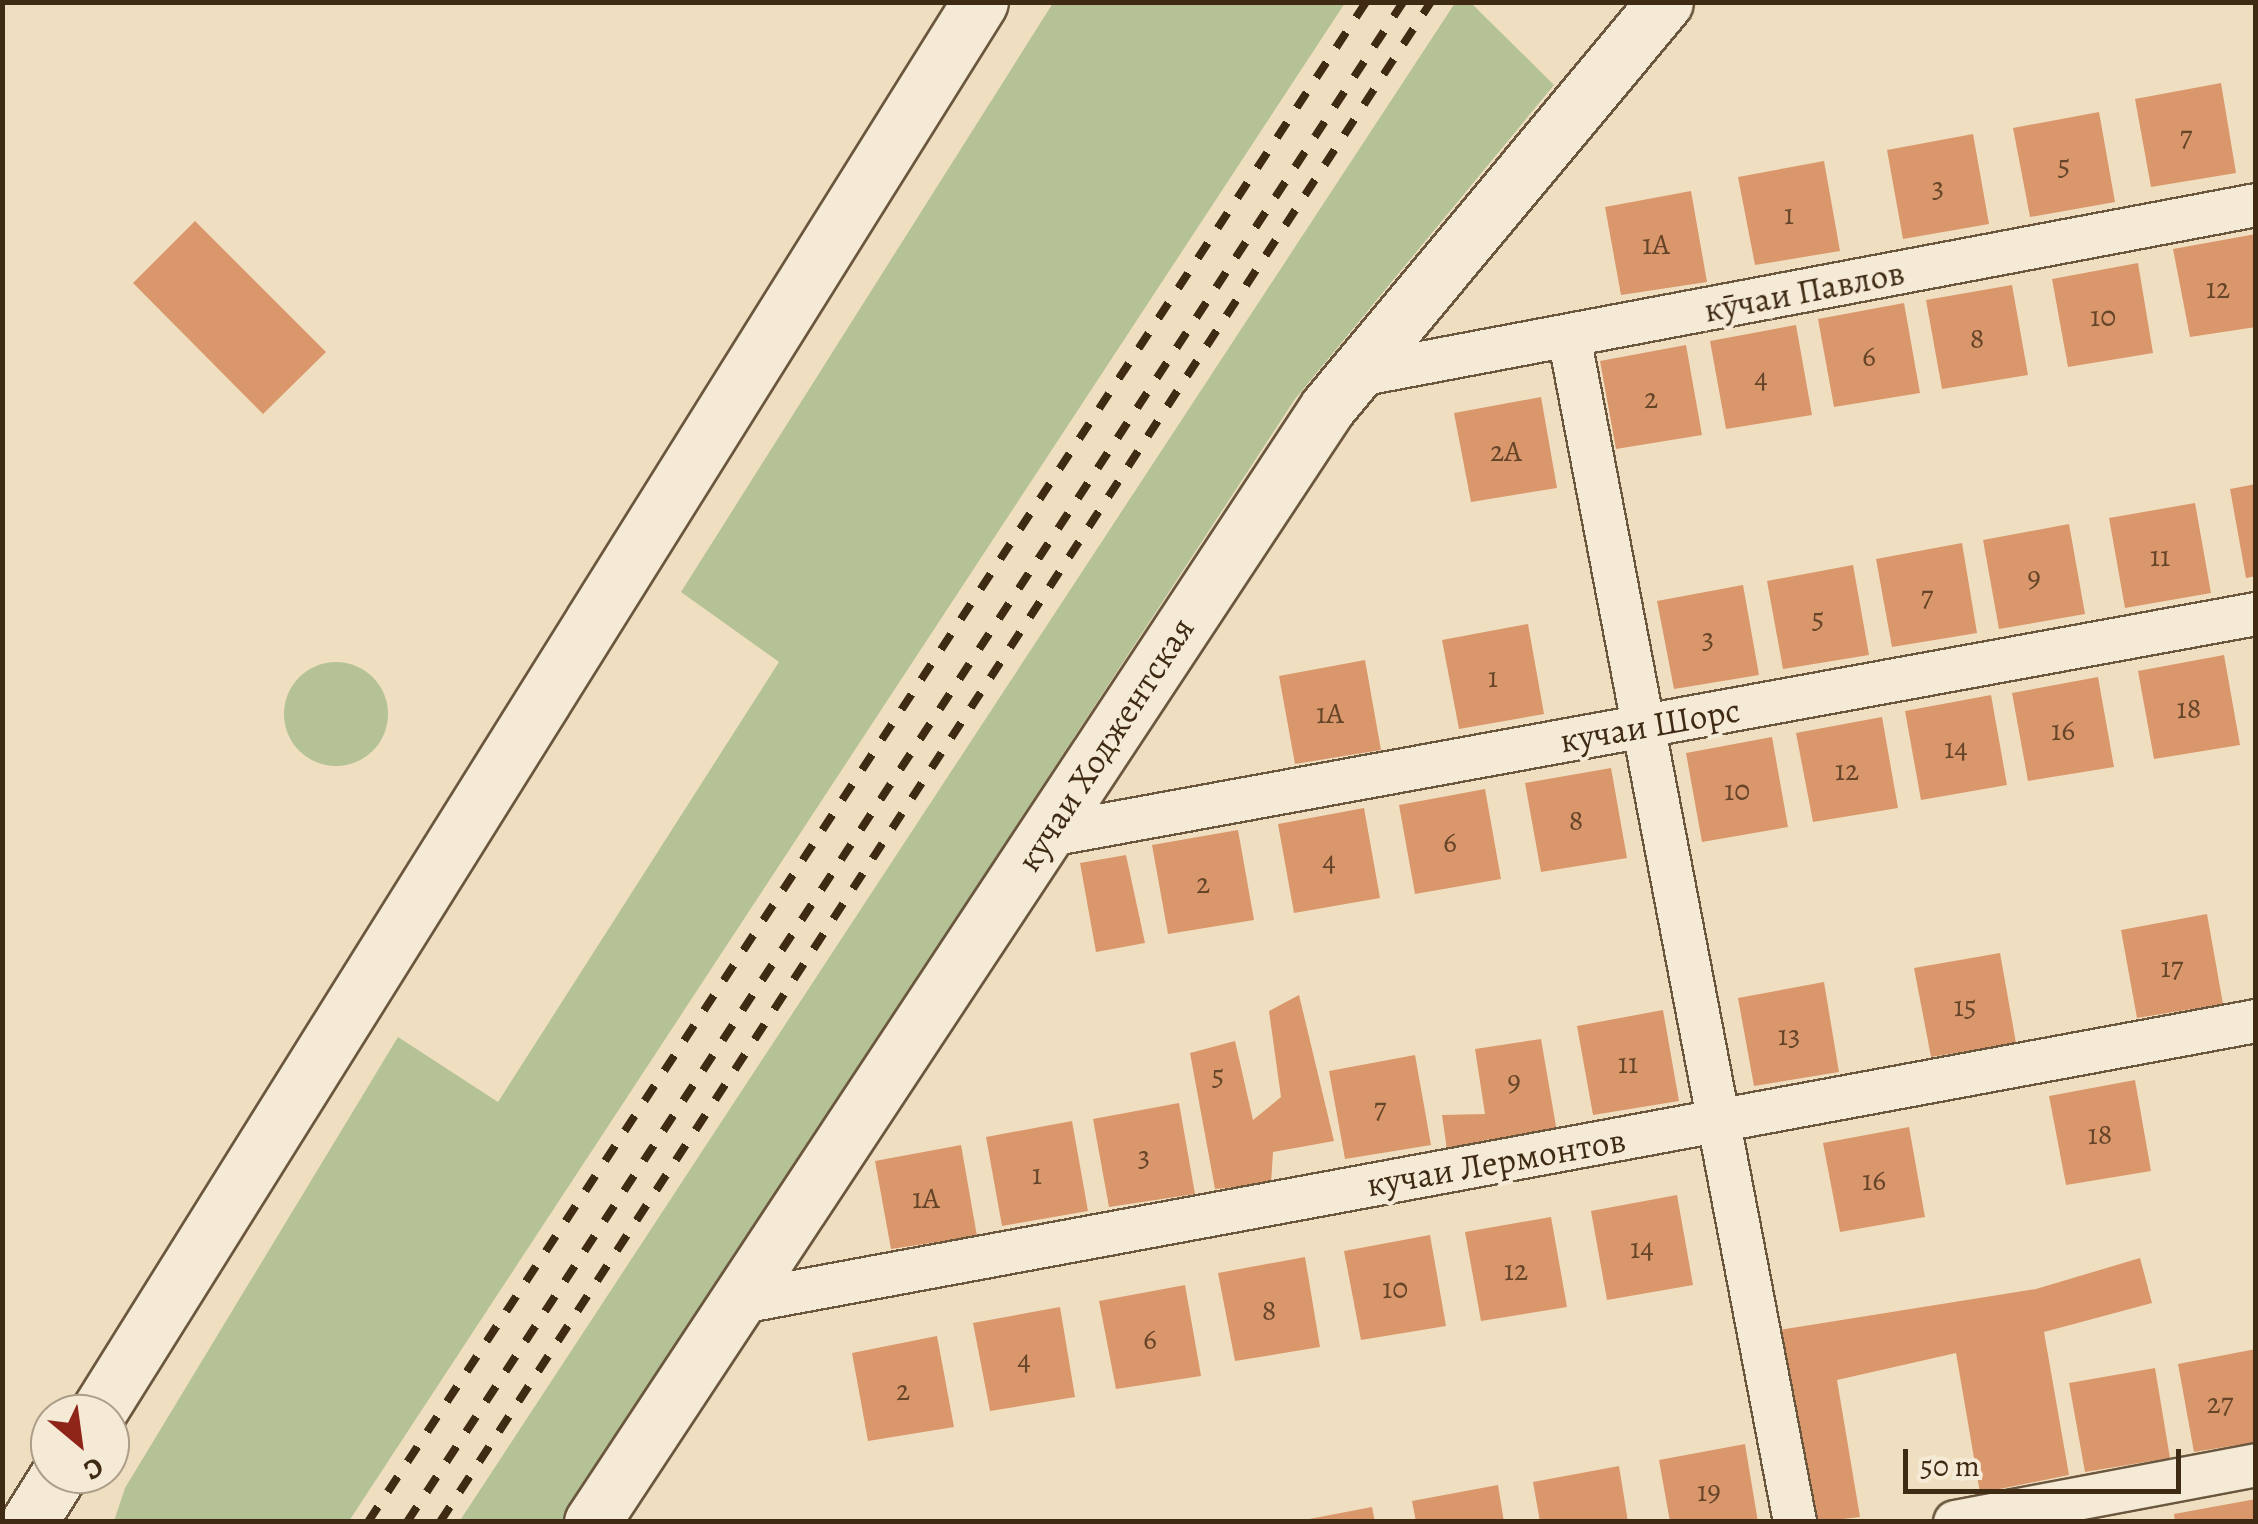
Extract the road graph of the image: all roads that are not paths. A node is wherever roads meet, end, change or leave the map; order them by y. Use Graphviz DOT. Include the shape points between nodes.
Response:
graph roads {
  1 [pos="980,2"];
  2 [pos="1665,2"];
  3 [pos="2256,205"];
  4 [pos="1569,336"];
  5 [pos="1352,376"];
  6 [pos="2256,614"];
  7 [pos="1645,726"];
  8 [pos="1044,836"];
  9 [pos="2256,1021"];
  10 [pos="1717,1121"];
  11 [pos="736,1303"];
  12 [pos="110,1394"];
  13 [pos="2256,1464"];
  14 [pos="47,1494"];
  15 [pos="30,1522"];
  16 [pos="592,1522"];
  17 [pos="1796,1522"];
  18 [pos="1955,1522"];
  1 -- 12 [label="main road"];
  2 -- 5 [label="main road, кучаи Ходжентская"];
  3 -- 4 [label="street, кӯчаи Павлов"];
  4 -- 5 [label="street, кӯчаи Павлов"];
  4 -- 7 [label="street"];
  5 -- 8 [label="main road, кучаи Ходжентская"];
  6 -- 7 [label="street, кучаи Шорс"];
  7 -- 8 [label="street, кучаи Шорс"];
  7 -- 10 [label="street"];
  8 -- 11 [label="main road, кучаи Ходжентская"];
  9 -- 10 [label="street, кучаи Лермонтов"];
  10 -- 11 [label="street, кучаи Лермонтов"];
  10 -- 17 [label="street"];
  11 -- 16 [label="main road, кучаи Ходжентская"];
  13 -- 18 [label="street"];
  14 -- 15 [label="main road"];
}
